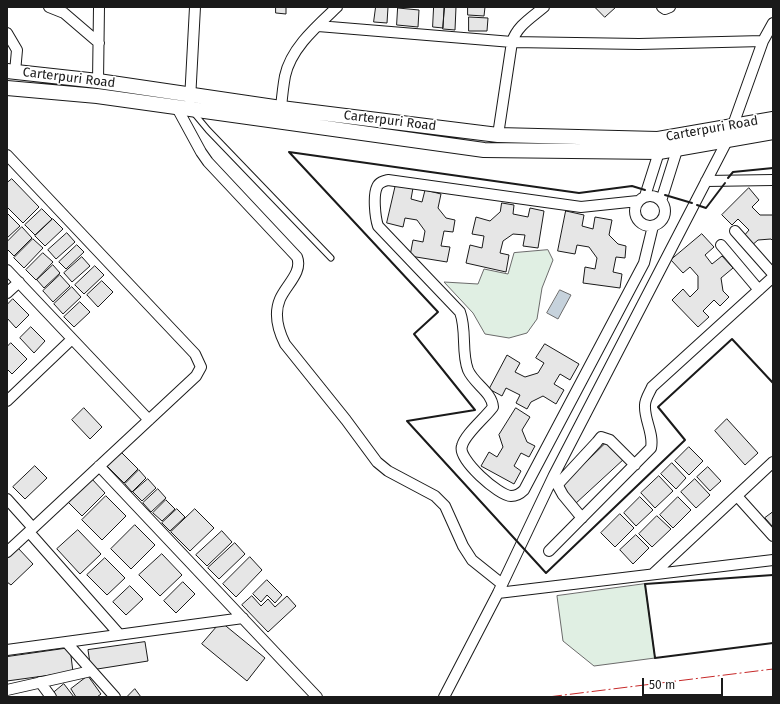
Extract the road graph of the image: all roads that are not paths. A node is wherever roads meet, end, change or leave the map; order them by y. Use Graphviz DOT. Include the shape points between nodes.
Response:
graph roads {
  1 [pos="49,7"];
  2 [pos="99,7"];
  3 [pos="195,7"];
  4 [pos="337,7"];
  5 [pos="544,7"];
  6 [pos="662,7"];
  7 [pos="670,7"];
  8 [pos="773,23"];
  9 [pos="318,26"];
  10 [pos="7,33"];
  11 [pos="763,41"];
  12 [pos="512,42"];
  13 [pos="98,43"];
  14 [pos="11,71"];
  15 [pos="98,81"];
  16 [pos="7,88"];
  17 [pos="190,102"];
  18 [pos="176,106"];
  19 [pos="281,108"];
  20 [pos="773,119"];
  21 [pos="734,125"];
  22 [pos="773,132"];
  23 [pos="498,135"];
  24 [pos="728,139"];
  25 [pos="675,143"];
  26 [pos="658,146"];
  27 [pos="7,155"];
  28 [pos="15,162"];
  29 [pos="7,170"];
  30 [pos="773,180"];
  31 [pos="706,181"];
  32 [pos="641,199"];
  33 [pos="661,201"];
  34 [pos="653,226"];
  35 [pos="735,231"];
  36 [pos="721,245"];
  37 [pos="331,258"];
  38 [pos="7,270"];
  39 [pos="773,276"];
  40 [pos="19,282"];
  41 [pos="759,290"];
  42 [pos="7,293"];
  43 [pos="72,339"];
  44 [pos="7,401"];
  45 [pos="149,420"];
  46 [pos="773,462"];
  47 [pos="635,465"];
  48 [pos="99,466"];
  49 [pos="737,496"];
  50 [pos="7,499"];
  51 [pos="582,518"];
  52 [pos="31,530"];
  53 [pos="773,536"];
  54 [pos="549,551"];
  55 [pos="7,552"];
  56 [pos="773,560"];
  57 [pos="653,574"];
  58 [pos="500,589"];
  59 [pos="243,618"];
  60 [pos="119,634"];
  61 [pos="67,643"];
  62 [pos="7,650"];
  63 [pos="91,671"];
  64 [pos="40,682"];
  65 [pos="7,690"];
  66 [pos="51,697"];
  67 [pos="115,697"];
  68 [pos="317,697"];
  69 [pos="444,697"];
  1 -- 13 [label="street" via="64,13"];
  2 -- 13 [label="street"];
  3 -- 17 [label="street"];
  4 -- 9 [label="street"];
  5 -- 12 [label="street" via="518,29"];
  6 -- 7 [label="street"];
  8 -- 11 [label="street"];
  9 -- 12 [label="street"];
  9 -- 19 [label="street" via="299,47 290,62 285,76"];
  10 -- 14 [label="street" via="17,50"];
  11 -- 12 [label="street" via="639,44"];
  11 -- 21 [label="street"];
  12 -- 23 [label="street"];
  13 -- 15 [label="street"];
  14 -- 15 [label="main road, Carterpuri Road"];
  15 -- 17 [label="main road, Carterpuri Road"];
  16 -- 18 [label="main road, Carterpuri Road"];
  17 -- 18 [label="main road, Carterpuri Road"];
  17 -- 19 [label="main road, Carterpuri Road"];
  17 -- 26 [label="main road, Carterpuri Road" via="484,150"];
  17 -- 37 [label="lane" via="208,130"];
  18 -- 58 [label="street" via="208,162 297,257 298,269 280,299 277,313 279,333 285,344 377,462 388,471 435,496 446,506 462,546"];
  19 -- 23 [label="main road, Carterpuri Road"];
  20 -- 21 [label="main road, Carterpuri Road"];
  21 -- 24 [label="street"];
  21 -- 25 [label="main road, Carterpuri Road"];
  22 -- 24 [label="main road, Carterpuri Road"];
  23 -- 26 [label="main road, Carterpuri Road"];
  24 -- 25 [label="main road, Carterpuri Road"];
  24 -- 31 [label="street"];
  25 -- 26 [label="main road, Carterpuri Road"];
  25 -- 33 [label="street"];
  26 -- 32 [label="street"];
  27 -- 28 [label="street"];
  28 -- 29 [label="street"];
  28 -- 45 [label="street" via="195,354 201,367 196,376"];
  30 -- 31 [label="street"];
  31 -- 58 [label="street" via="554,475"];
  32 -- 33 [label="street" via="654,196"];
  32 -- 34 [label="street" via="634,210 636,219 643,225"];
  32 -- 34 [label="street" via="581,207 388,180 377,187 374,216 378,226 454,304 462,318 466,365 470,375 493,401 493,408 465,440 461,447 462,456 471,468 502,494 510,497 520,495 524,490 644,263"];
  33 -- 34 [label="street" via="665,209 663,218"];
  35 -- 39 [label="street"];
  36 -- 41 [label="street"];
  38 -- 40 [label="street"];
  39 -- 41 [label="street"];
  40 -- 42 [label="street"];
  40 -- 43 [label="street"];
  41 -- 47 [label="street" via="652,387 645,403 652,440 651,448"];
  43 -- 44 [label="street"];
  43 -- 45 [label="street"];
  45 -- 48 [label="street"];
  46 -- 49 [label="street"];
  47 -- 51 [label="street"];
  47 -- 51 [label="street" via="610,440 601,437 558,486"];
  48 -- 52 [label="street"];
  48 -- 59 [label="street"];
  49 -- 53 [label="street"];
  49 -- 57 [label="street"];
  50 -- 52 [label="street"];
  51 -- 54 [label="street"];
  52 -- 55 [label="street"];
  52 -- 60 [label="street"];
  56 -- 57 [label="street"];
  57 -- 58 [label="street"];
  58 -- 69 [label="street"];
  59 -- 60 [label="street"];
  59 -- 68 [label="street"];
  60 -- 61 [label="street"];
  61 -- 62 [label="street"];
  61 -- 63 [label="street"];
  63 -- 64 [label="street"];
  63 -- 67 [label="street"];
  64 -- 65 [label="street"];
  64 -- 66 [label="street"];
}
